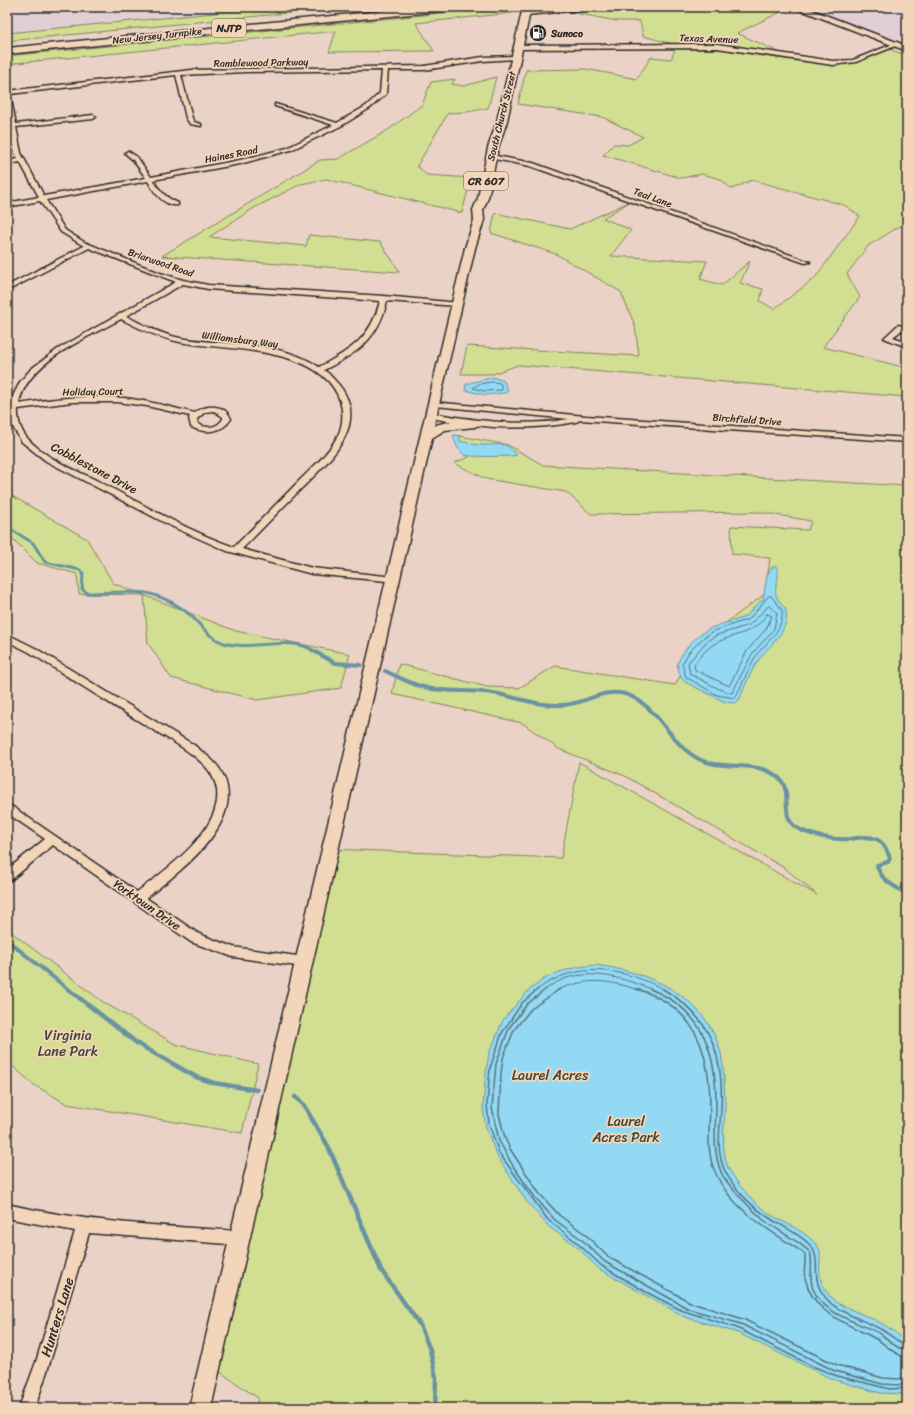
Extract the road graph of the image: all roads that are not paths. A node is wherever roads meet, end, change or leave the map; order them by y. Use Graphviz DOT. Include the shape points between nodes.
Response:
graph roads {
  1 [pos="400,7"];
  2 [pos="451,7"];
  3 [pos="592,7"];
  4 [pos="797,7"];
  5 [pos="526,10"];
  6 [pos="895,45"];
  7 [pos="7,46"];
  8 [pos="517,47"];
  9 [pos="907,49"];
  10 [pos="7,51"];
  11 [pos="515,58"];
  12 [pos="385,69"];
  13 [pos="178,73"];
  14 [pos="7,93"];
  15 [pos="277,105"];
  16 [pos="93,117"];
  17 [pos="199,124"];
  18 [pos="339,125"];
  19 [pos="12,126"];
  20 [pos="128,153"];
  21 [pos="491,157"];
  22 [pos="22,160"];
  23 [pos="7,163"];
  24 [pos="150,178"];
  25 [pos="43,198"];
  26 [pos="176,204"];
  27 [pos="7,205"];
  28 [pos="89,246"];
  29 [pos="470,248"];
  30 [pos="808,262"];
  31 [pos="182,282"];
  32 [pos="7,289"];
  33 [pos="384,298"];
  34 [pos="457,304"];
  35 [pos="120,316"];
  36 [pos="907,329"];
  37 [pos="907,345"];
  38 [pos="318,370"];
  39 [pos="14,407"];
  40 [pos="433,410"];
  41 [pos="195,415"];
  42 [pos="586,418"];
  43 [pos="475,423"];
  44 [pos="425,437"];
  45 [pos="907,440"];
  46 [pos="236,551"];
  47 [pos="394,580"];
  48 [pos="7,637"];
  49 [pos="7,807"];
  50 [pos="53,839"];
  51 [pos="7,877"];
  52 [pos="137,898"];
  53 [pos="304,962"];
  54 [pos="7,1211"];
  55 [pos="84,1225"];
  56 [pos="240,1238"];
  57 [pos="27,1408"];
  58 [pos="200,1408"];
  1 -- 7 [label="highway, New Jersey Turnpike / NJTP"];
  2 -- 10 [label="highway, New Jersey Turnpike / NJTP"];
  3 -- 5 [label="main road"];
  4 -- 6 [label="main road"];
  5 -- 8 [label="main road, South Church Street / CR 607"];
  6 -- 8 [label="street, Texas Avenue" via="854,61 833,63 717,46"];
  6 -- 9 [label="main road"];
  8 -- 11 [label="main road, South Church Street / CR 607"];
  11 -- 12 [label="street, Ramblewood Parkway" via="483,59 430,68"];
  11 -- 21 [label="main road, South Church Street / CR 607" via="502,121"];
  12 -- 13 [label="street, Ramblewood Parkway"];
  12 -- 18 [label="street, Haines Road" via="386,84 383,94 364,111"];
  13 -- 14 [label="street, Ramblewood Parkway"];
  13 -- 17 [label="street" via="189,118 192,123"];
  14 -- 19 [label="street, Briarwood Road"];
  15 -- 18 [label="street"];
  16 -- 19 [label="street"];
  18 -- 24 [label="street, Haines Road" via="297,146 270,155"];
  19 -- 22 [label="street, Briarwood Road" via="15,144"];
  20 -- 24 [label="street" via="139,161"];
  21 -- 29 [label="main road, South Church Street / CR 607" via="478,210 479,220"];
  21 -- 30 [label="street, Teal Lane" via="531,164"];
  22 -- 23 [label="street"];
  22 -- 25 [label="street, Briarwood Road"];
  24 -- 25 [label="street, Haines Road"];
  24 -- 26 [label="street" via="164,199"];
  25 -- 27 [label="street, Haines Road"];
  25 -- 28 [label="street, Briarwood Road" via="62,231"];
  28 -- 31 [label="street, Briarwood Road"];
  28 -- 32 [label="street"];
  29 -- 34 [label="main road"];
  31 -- 33 [label="street, Briarwood Road" via="231,289"];
  31 -- 35 [label="street, Cobblestone Drive"];
  33 -- 34 [label="street, Briarwood Road"];
  33 -- 38 [label="street" via="379,320 366,341 349,354"];
  34 -- 40 [label="main road"];
  35 -- 38 [label="street, Williamsburg Way" via="174,339 274,352 297,359"];
  35 -- 39 [label="street, Cobblestone Drive" via="41,364 26,378"];
  36 -- 37 [label="street" via="901,326 888,338"];
  38 -- 46 [label="street, Williamsburg Way" via="333,382 344,401 346,423 340,439 322,462"];
  39 -- 41 [label="street, Holiday Court" via="49,402 108,399 131,401"];
  39 -- 46 [label="street, Cobblestone Drive" via="16,429 26,442 41,453 176,525"];
  40 -- 42 [label="street, Birchfield Drive"];
  40 -- 43 [label="street, Birchfield Drive"];
  40 -- 44 [label="main road"];
  42 -- 43 [label="street, Birchfield Drive" via="549,425 518,427"];
  42 -- 45 [label="street, Birchfield Drive"];
  43 -- 44 [label="main road" via="442,427"];
  44 -- 47 [label="main road"];
  46 -- 47 [label="street, Cobblestone Drive" via="312,571"];
  47 -- 53 [label="main road"];
  48 -- 52 [label="street" via="190,748 209,763 221,782 222,803 214,825 197,849"];
  49 -- 50 [label="street, Yorktown Drive"];
  50 -- 51 [label="street"];
  50 -- 52 [label="street, Yorktown Drive"];
  52 -- 53 [label="street, Yorktown Drive" via="182,930 220,948"];
  53 -- 56 [label="main road"];
  54 -- 55 [label="street"];
  55 -- 56 [label="street"];
  55 -- 57 [label="street, Hunters Lane"];
  56 -- 58 [label="main road"];
}
